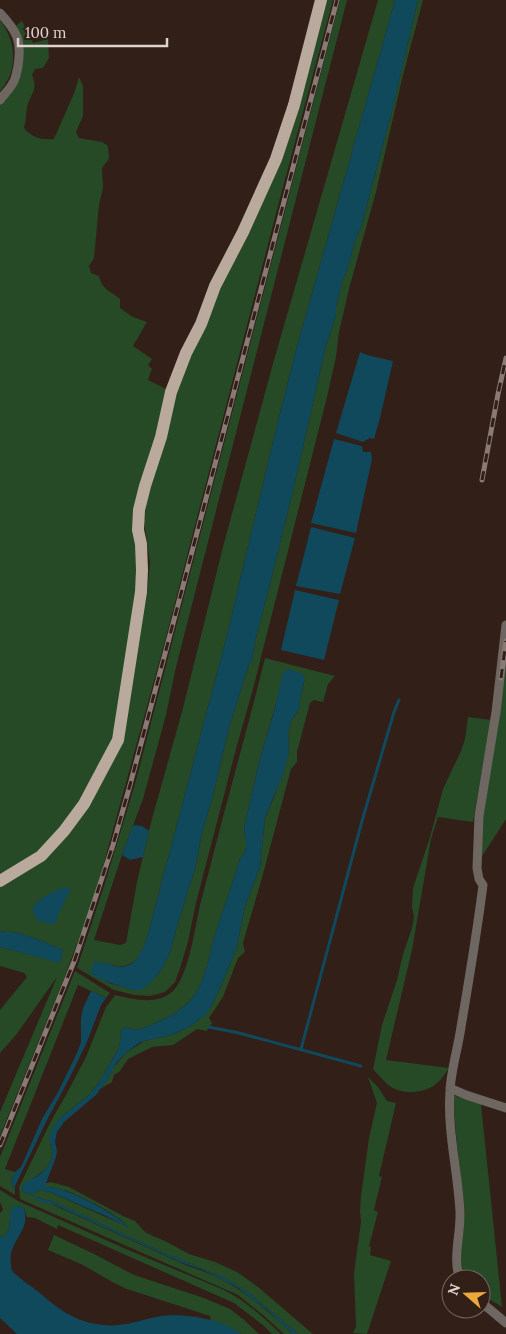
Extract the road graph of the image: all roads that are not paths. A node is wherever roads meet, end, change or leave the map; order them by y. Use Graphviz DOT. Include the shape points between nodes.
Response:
graph roads {
  1 [pos="321,0"];
  2 [pos="0,13"];
  3 [pos="0,100"];
  4 [pos="506,625"];
  5 [pos="0,881"];
  6 [pos="450,1088"];
  7 [pos="506,1108"];
  8 [pos="457,1269"];
  9 [pos="491,1310"];
  10 [pos="506,1323"];
  1 -- 5 [label="main road" via="294,105 276,159 176,377 161,437 144,486 138,530 141,592 118,740 84,804 64,831 40,856"];
  2 -- 3 [label="street" via="19,40 14,82"];
  4 -- 6 [label="street" via="479,816 477,868 483,885"];
  6 -- 7 [label="street"];
  6 -- 8 [label="street" via="460,1198"];
  9 -- 10 [label="street"];
}
